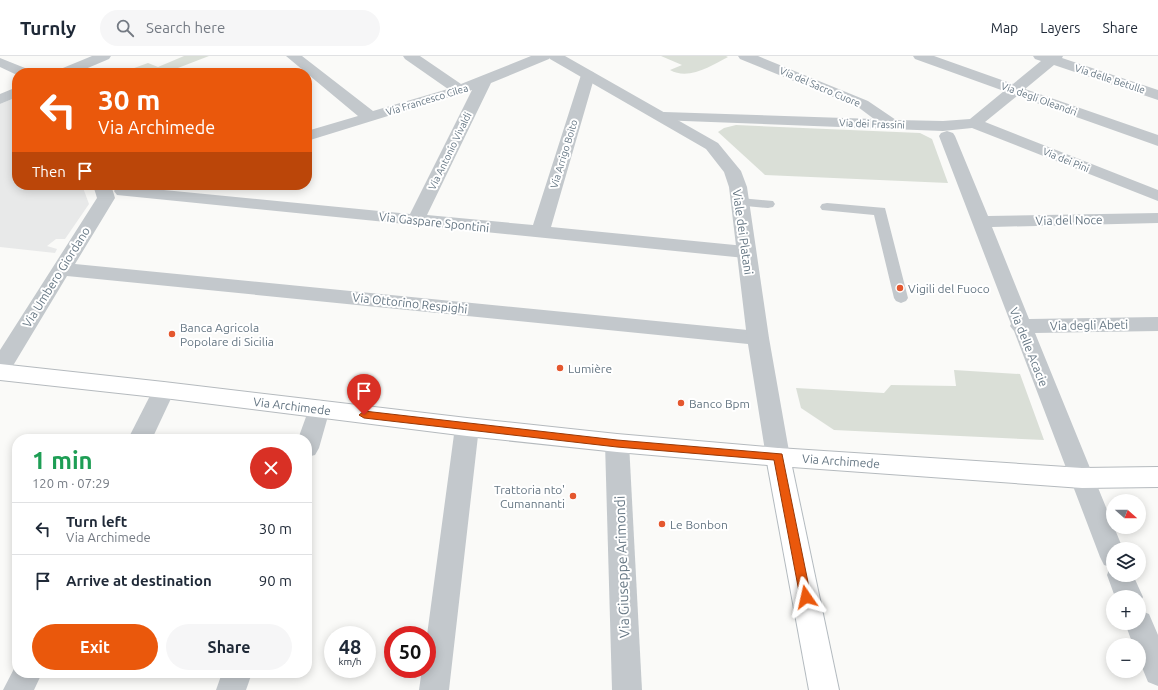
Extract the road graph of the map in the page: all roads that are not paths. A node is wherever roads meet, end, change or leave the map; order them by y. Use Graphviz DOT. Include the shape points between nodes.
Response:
graph roads {
  1 [pos="104,56"];
  2 [pos="293,56"];
  3 [pos="410,56"];
  4 [pos="544,56"];
  5 [pos="555,56"];
  6 [pos="745,56"];
  7 [pos="920,56"];
  8 [pos="1049,57"];
  9 [pos="0,62"];
  10 [pos="14,68"];
  11 [pos="75,68"];
  12 [pos="308,68"];
  13 [pos="312,71"];
  14 [pos="588,75"];
  15 [pos="484,82"];
  16 [pos="460,90"];
  17 [pos="1014,90"];
  18 [pos="12,94"];
  19 [pos="1158,95"];
  20 [pos="0,99"];
  21 [pos="370,117"];
  22 [pos="664,117"];
  23 [pos="974,123"];
  24 [pos="892,124"];
  25 [pos="312,134"];
  26 [pos="947,136"];
  27 [pos="1158,141"];
  28 [pos="110,191"];
  29 [pos="1158,196"];
  30 [pos="740,202"];
  31 [pos="768,204"];
  32 [pos="827,207"];
  33 [pos="1158,218"];
  34 [pos="416,220"];
  35 [pos="980,222"];
  36 [pos="540,232"];
  37 [pos="745,252"];
  38 [pos="62,269"];
  39 [pos="901,298"];
  40 [pos="1158,324"];
  41 [pos="1020,326"];
  42 [pos="758,338"];
  43 [pos="0,370"];
  44 [pos="164,390"];
  45 [pos="319,409"];
  46 [pos="467,427"];
  47 [pos="142,434"];
  48 [pos="311,434"];
  49 [pos="617,443"];
  50 [pos="778,457"];
  51 [pos="1158,477"];
  52 [pos="1082,478"];
  53 [pos="1107,542"];
  54 [pos="1142,630"];
  55 [pos="1158,672"];
  56 [pos="24,678"];
  57 [pos="235,678"];
  58 [pos="18,690"];
  59 [pos="231,690"];
  60 [pos="434,690"];
  61 [pos="627,690"];
  62 [pos="824,690"];
  1 -- 11 [label="street"];
  2 -- 12 [label="street"];
  3 -- 16 [label="street"];
  4 -- 15 [label="street, Via Francesco Cilea"];
  5 -- 14 [label="street, Viale dei Platani"];
  6 -- 24 [label="street, Via del Sacro Cuore" via="862,104"];
  7 -- 17 [label="street, Via degli Oleandri"];
  8 -- 17 [label="street"];
  8 -- 19 [label="street, Via delle Betulle"];
  9 -- 10 [label="street"];
  13 -- 21 [label="street"];
  14 -- 22 [label="street, Viale dei Platani"];
  14 -- 36 [label="street, Via Arrigo Boito"];
  15 -- 16 [label="street, Via Francesco Cilea"];
  15 -- 34 [label="street, Via Antonio Vivaldi"];
  16 -- 21 [label="street, Via Francesco Cilea"];
  17 -- 23 [label="street"];
  17 -- 27 [label="street, Via degli Oleandri"];
  18 -- 20 [label="street"];
  21 -- 25 [label="street, Via Francesco Cilea"];
  22 -- 24 [label="street, Via dei Frassini"];
  22 -- 30 [label="street, Viale dei Platani" via="712,146 732,171"];
  23 -- 24 [label="street, Via dei Frassini" via="943,126"];
  23 -- 29 [label="street, Via dei Pini"];
  26 -- 35 [label="street, Via delle Acacie"];
  28 -- 34 [label="street, Via Gaspare Spontini"];
  28 -- 38 [label="street, Via Umbero Giordano"];
  30 -- 31 [label="lane"];
  30 -- 37 [label="street, Viale dei Platani"];
  32 -- 39 [label="lane" via="880,210"];
  33 -- 35 [label="street, Via del Noce"];
  34 -- 36 [label="street, Via Gaspare Spontini"];
  35 -- 41 [label="street, Via delle Acacie"];
  36 -- 37 [label="street, Via Gaspare Spontini"];
  37 -- 42 [label="street, Viale dei Platani"];
  38 -- 42 [label="street, Via Ottorino Respighi"];
  38 -- 43 [label="street, Via Umbero Giordano"];
  40 -- 41 [label="street, Via degli Abeti"];
  41 -- 52 [label="street, Via delle Acacie"];
  42 -- 50 [label="street, Viale dei Platani"];
  43 -- 44 [label="main road, Via Archimede"];
  44 -- 45 [label="main road, Via Archimede"];
  44 -- 47 [label="street"];
  45 -- 46 [label="main road, Via Archimede"];
  45 -- 48 [label="street"];
  46 -- 49 [label="main road, Via Archimede"];
  46 -- 60 [label="street"];
  49 -- 50 [label="main road, Via Archimede"];
  49 -- 61 [label="street, Via Giuseppe Arimondi"];
  50 -- 52 [label="main road, Via Archimede"];
  50 -- 62 [label="main road"];
  51 -- 52 [label="main road, Via Archimede"];
  52 -- 53 [label="street, Via delle Acacie"];
  54 -- 55 [label="street"];
  56 -- 58 [label="street"];
  57 -- 59 [label="street"];
}
